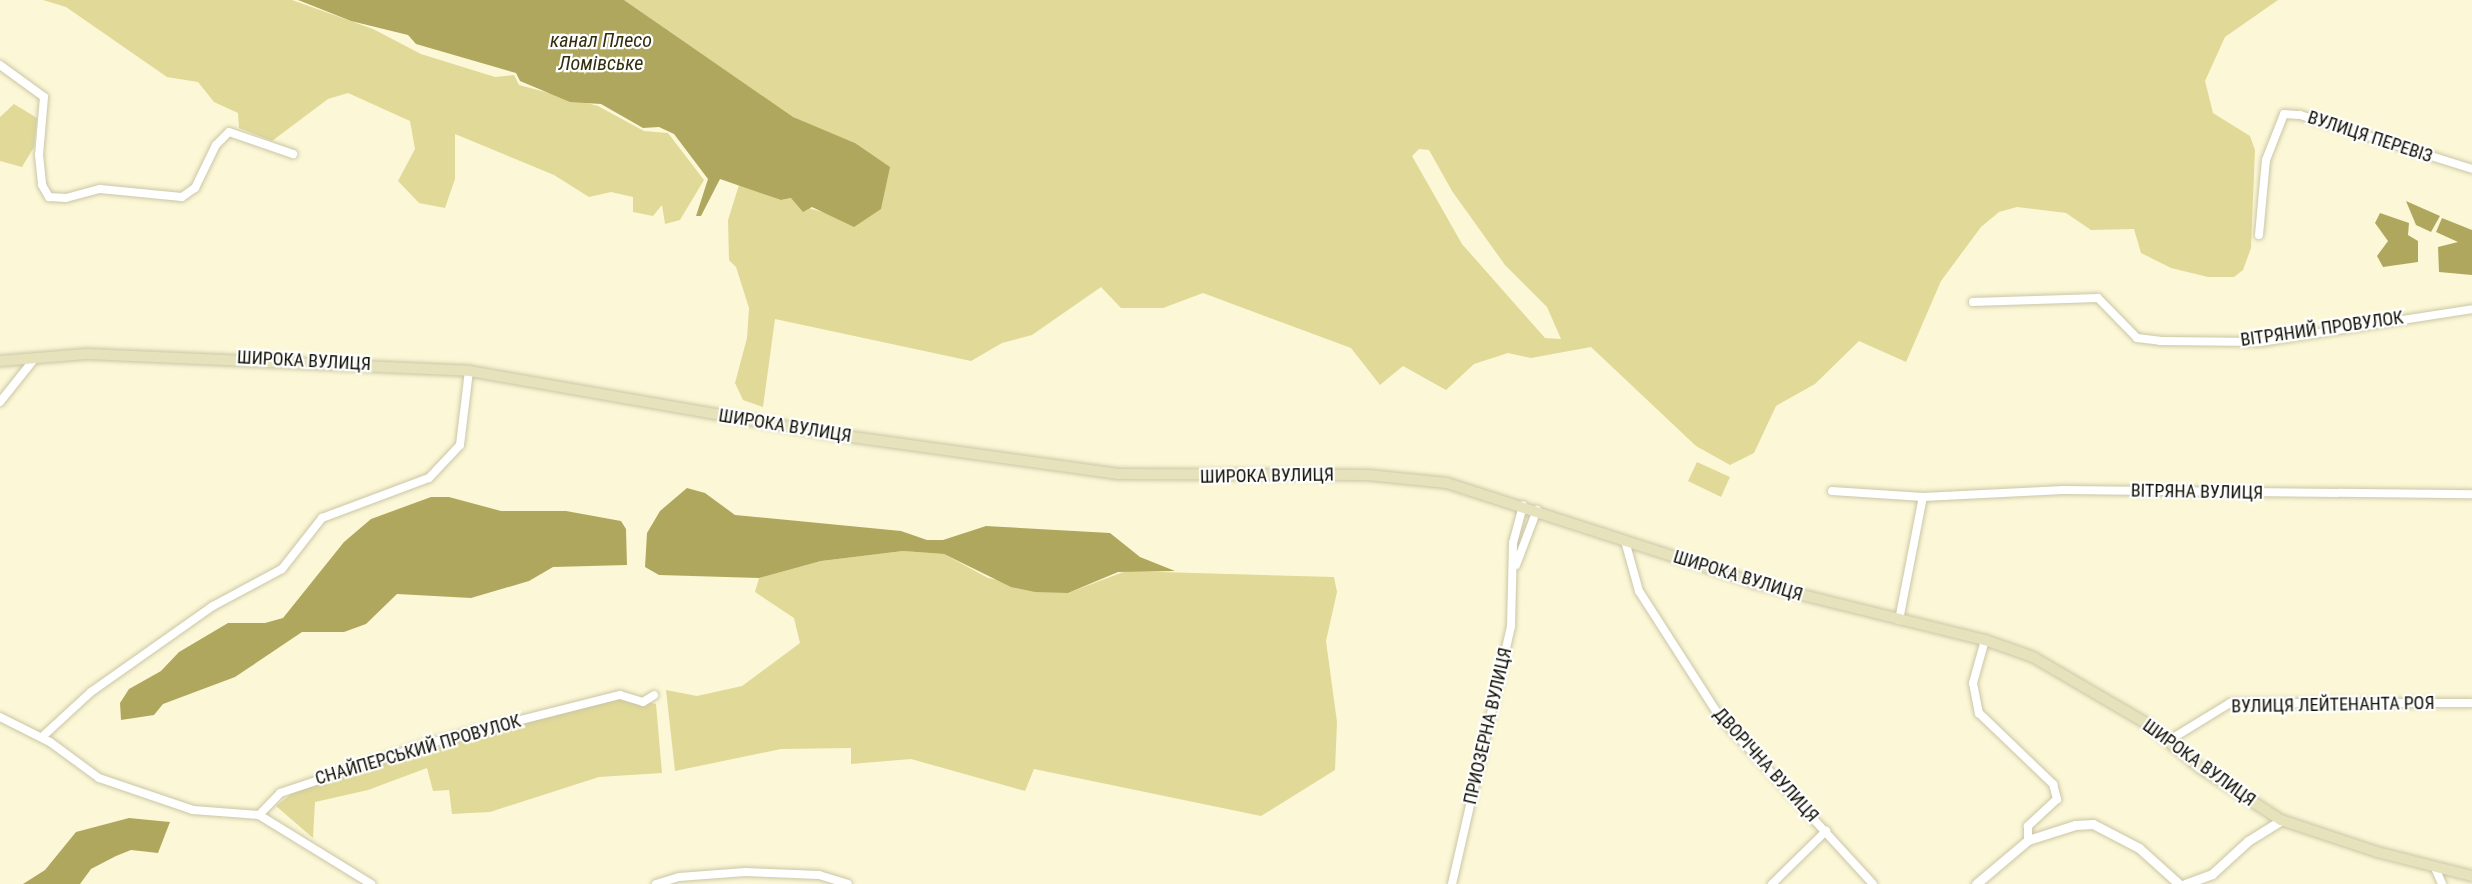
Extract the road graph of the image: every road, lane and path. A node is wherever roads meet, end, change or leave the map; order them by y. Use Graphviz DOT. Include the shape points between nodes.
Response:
graph roads {
  1 [pos="0,65"];
  2 [pos="293,154"];
  3 [pos="2472,169"];
  4 [pos="2259,235"];
  5 [pos="1973,302"];
  6 [pos="2472,309"];
  7 [pos="36,357"];
  8 [pos="0,361"];
  9 [pos="468,371"];
  10 [pos="0,402"];
  11 [pos="1832,491"];
  12 [pos="2472,494"];
  13 [pos="1923,497"];
  14 [pos="1523,505"];
  15 [pos="1537,510"];
  16 [pos="1625,541"];
  17 [pos="1516,566"];
  18 [pos="1899,620"];
  19 [pos="1985,640"];
  20 [pos="654,695"];
  21 [pos="2472,703"];
  22 [pos="1,719"];
  23 [pos="42,737"];
  24 [pos="2168,741"];
  25 [pos="259,815"];
  26 [pos="2281,820"];
  27 [pos="1826,831"];
  28 [pos="2028,840"];
  29 [pos="2435,868"];
  30 [pos="2472,878"];
  31 [pos="371,884"];
  32 [pos="656,884"];
  33 [pos="849,884"];
  34 [pos="1452,884"];
  35 [pos="1772,884"];
  36 [pos="1874,884"];
  37 [pos="1976,884"];
  38 [pos="2179,884"];
  39 [pos="2185,884"];
  40 [pos="2442,884"];
  1 -- 2 [label="street" via="44,97 39,155 42,185 49,197 66,198 100,189 182,197 195,188 216,145 229,132"];
  3 -- 4 [label="street, ВУЛИЦЯ ПЕРЕВІЗ" via="2300,115 2283,114 2266,160"];
  5 -- 6 [label="street, ВІТРЯНИЙ ПРОВУЛОК" via="2098,298 2137,338 2171,341 2260,342"];
  7 -- 8 [label="main road, ШИРОКА ВУЛИЦЯ"];
  7 -- 9 [label="main road, ШИРОКА ВУЛИЦЯ" via="192,356"];
  7 -- 10 [label="street"];
  9 -- 14 [label="main road, ШИРОКА ВУЛИЦЯ" via="811,431 1117,474 1414,477"];
  9 -- 23 [label="street" via="460,444 429,478 322,518 282,568 213,606 91,692"];
  11 -- 13 [label="street, ВІТРЯНА ВУЛИЦЯ"];
  12 -- 13 [label="street, ВІТРЯНА ВУЛИЦЯ" via="2062,489"];
  13 -- 18 [label="street"];
  14 -- 15 [label="main road, ШИРОКА ВУЛИЦЯ"];
  14 -- 17 [label="street" via="1515,533"];
  15 -- 16 [label="main road, ШИРОКА ВУЛИЦЯ"];
  15 -- 17 [label="street"];
  16 -- 18 [label="main road, ШИРОКА ВУЛИЦЯ" via="1754,583"];
  16 -- 27 [label="street, ДВОРІЧНА ВУЛИЦЯ" via="1639,591 1720,717"];
  17 -- 34 [label="street, ПРИОЗЕРНА ВУЛИЦЯ" via="1511,627"];
  18 -- 19 [label="main road, ШИРОКА ВУЛИЦЯ"];
  19 -- 24 [label="main road, ШИРОКА ВУЛИЦЯ" via="2064,672"];
  19 -- 28 [label="street" via="1973,683 1979,713 2053,784 2057,799 2028,826"];
  20 -- 25 [label="street, СНАЙПЕРСЬКИЙ ПРОВУЛОК" via="643,702 620,695 430,742 280,793"];
  21 -- 24 [label="street, ВУЛИЦЯ ЛЕЙТЕНАНТА РОЯ" via="2230,703"];
  22 -- 23 [label="street"];
  23 -- 25 [label="street" via="99,778 148,796 193,810"];
  24 -- 26 [label="main road, ШИРОКА ВУЛИЦЯ"];
  25 -- 31 [label="street"];
  26 -- 29 [label="main road, ШИРОКА ВУЛИЦЯ"];
  26 -- 39 [label="street" via="2248,841 2212,874"];
  27 -- 35 [label="street"];
  27 -- 36 [label="street, ДВОРІЧНА ВУЛИЦЯ"];
  28 -- 37 [label="street"];
  28 -- 38 [label="street" via="2075,825 2093,824 2139,848"];
  29 -- 30 [label="main road, ШИРОКА ВУЛИЦЯ"];
  29 -- 40 [label="street"];
  32 -- 33 [label="street" via="679,877 746,872 819,875"];
}
